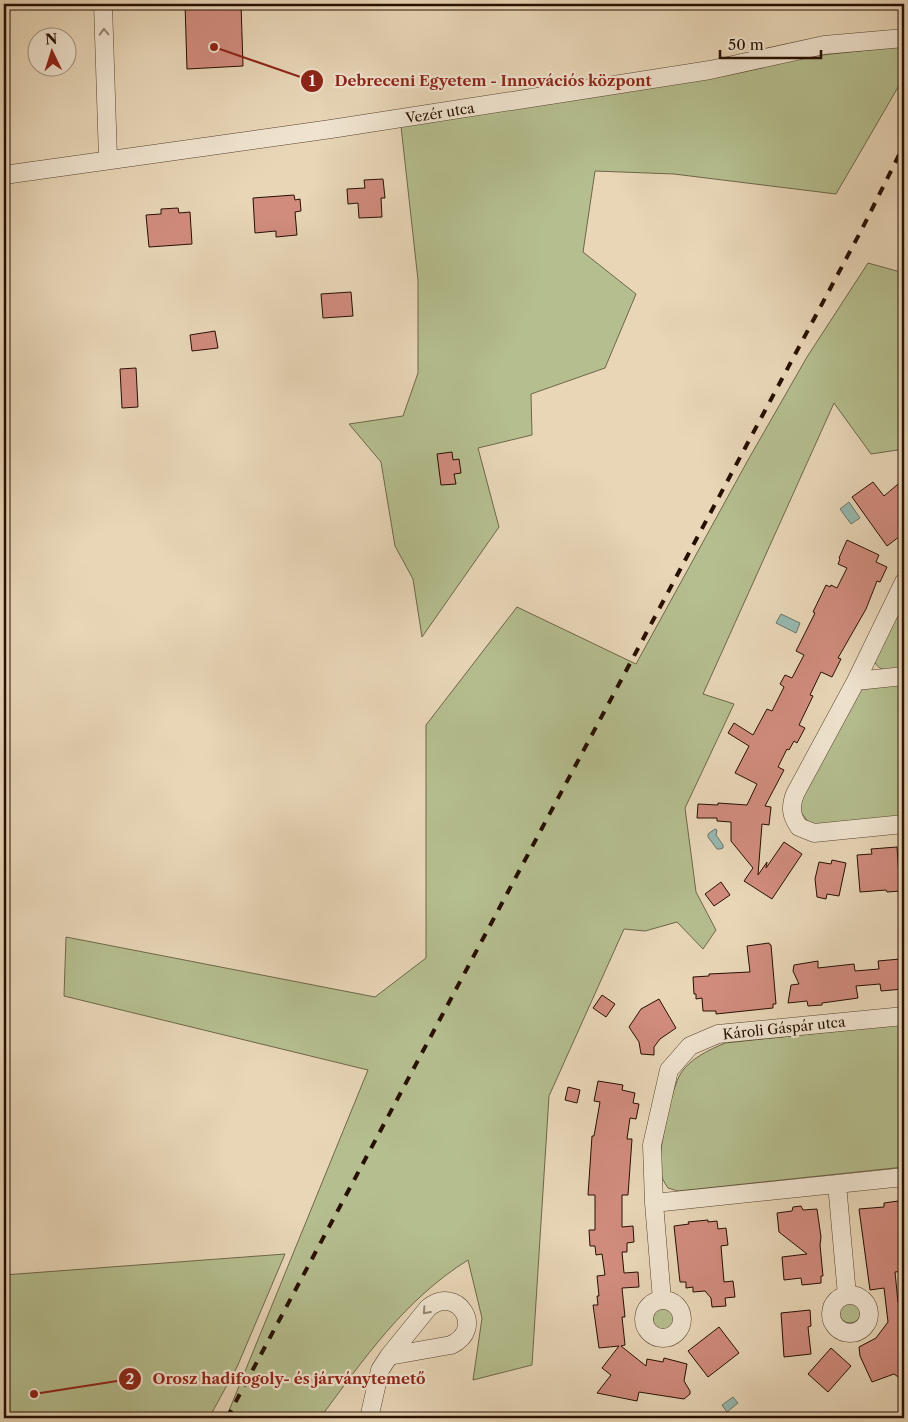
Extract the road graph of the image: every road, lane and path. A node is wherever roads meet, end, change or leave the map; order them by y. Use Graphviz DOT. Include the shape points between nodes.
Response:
graph roads {
  1 [pos="102,4"];
  2 [pos="904,38"];
  3 [pos="108,159"];
  4 [pos="4,175"];
  5 [pos="904,582"];
  6 [pos="904,676"];
  7 [pos="856,681"];
  8 [pos="904,824"];
  9 [pos="904,1016"];
  10 [pos="904,1177"];
  11 [pos="837,1184"];
  12 [pos="654,1203"];
  13 [pos="847,1295"];
  14 [pos="662,1300"];
  15 [pos="389,1356"];
  16 [pos="369,1418"];
  3 -- 1 [label="street, one-way"];
  2 -- 3 [label="street, Vezér utca" via="824,45 710,70 593,89"];
  3 -- 4 [label="street, Vezér utca"];
  5 -- 7 [label="street"];
  6 -- 7 [label="street"];
  7 -- 8 [label="street" via="795,794 792,803 794,820 799,827 814,833"];
  9 -- 12 [label="street, Károli Gáspár utca" via="718,1034 690,1046 669,1070 652,1145"];
  10 -- 11 [label="street"];
  11 -- 12 [label="street"];
  11 -- 13 [label="street"];
  12 -- 14 [label="street, Károli Gáspár utca"];
  15 -- 16 [label="street" via="380,1370"];
}
